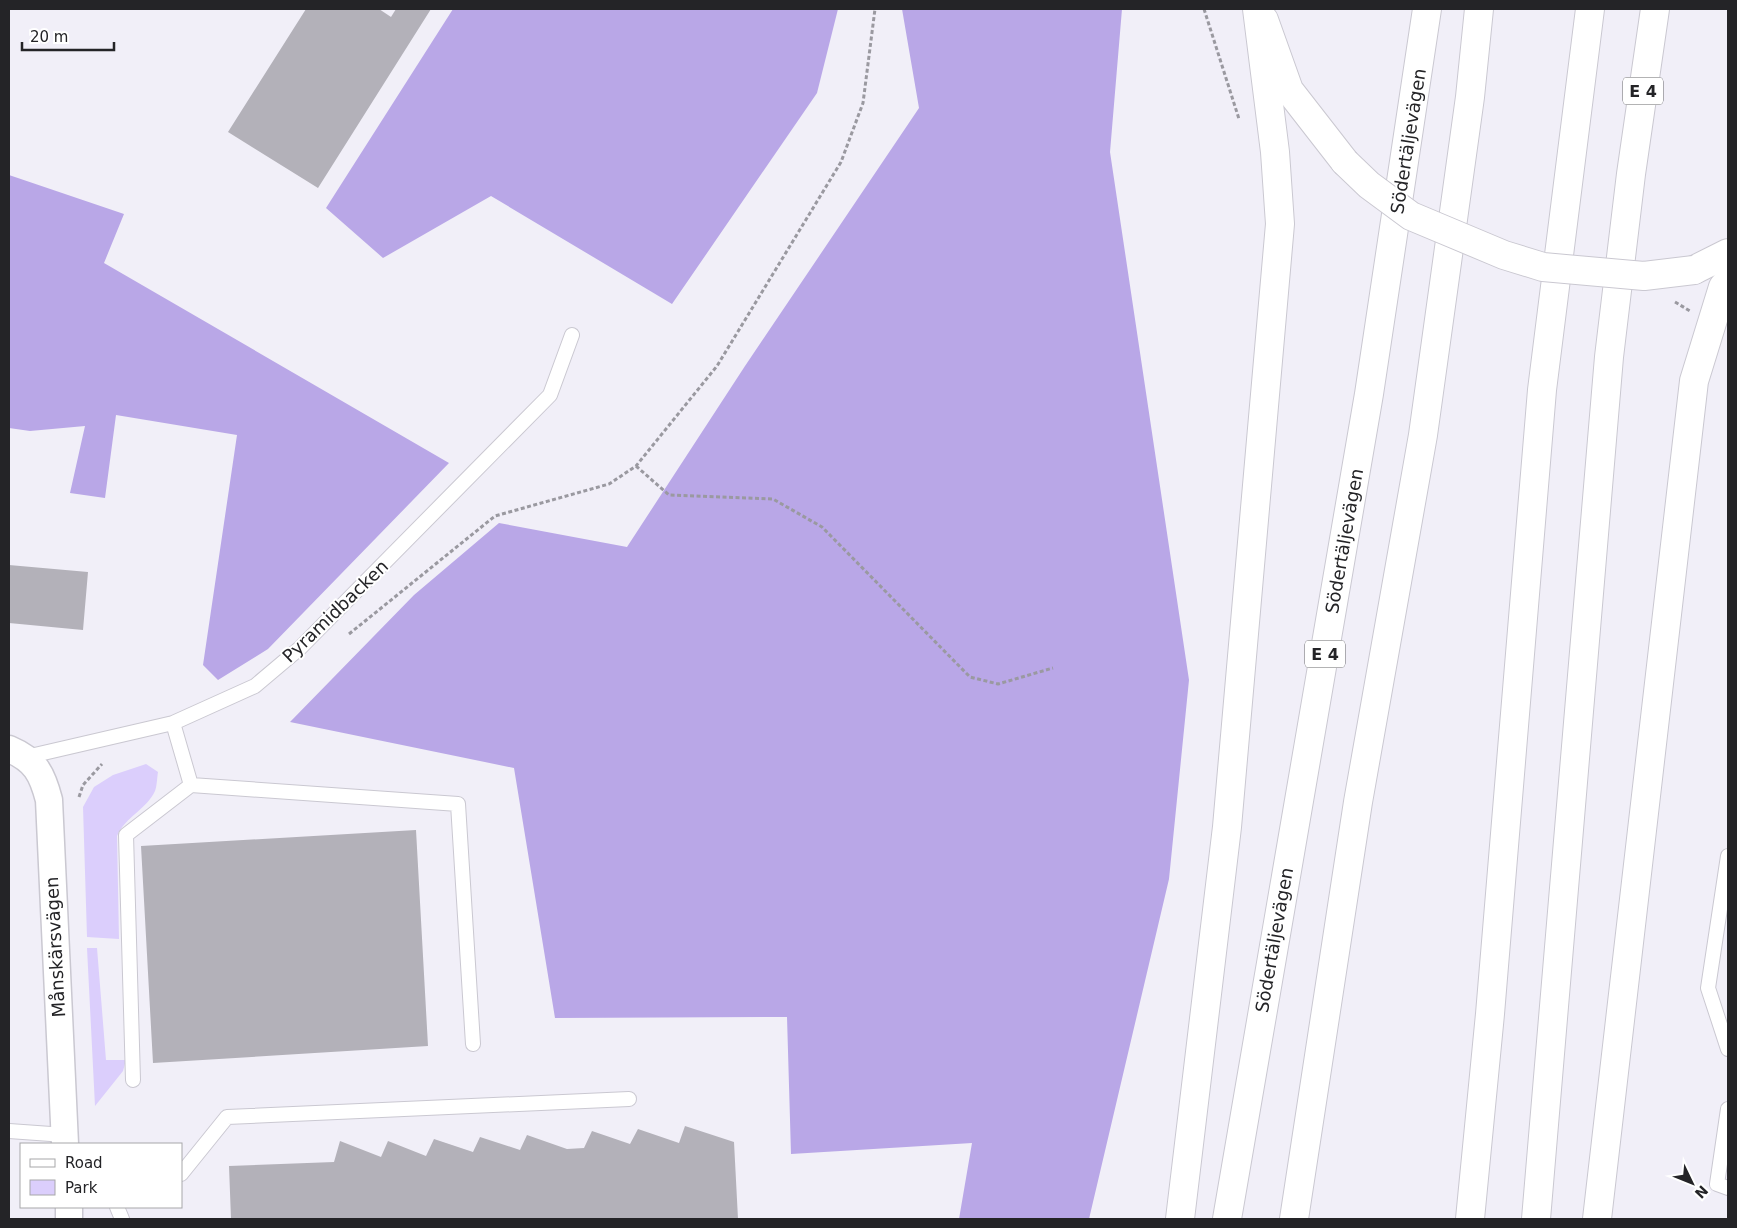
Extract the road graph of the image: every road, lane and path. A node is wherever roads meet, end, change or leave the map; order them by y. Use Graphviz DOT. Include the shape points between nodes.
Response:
graph roads {
  1 [pos="875,9"];
  2 [pos="1259,9"];
  3 [pos="1427,9"];
  4 [pos="1479,9"];
  5 [pos="1590,9"];
  6 [pos="1655,9"];
  7 [pos="1728,253"];
  8 [pos="1728,281"];
  9 [pos="572,335"];
  10 [pos="636,466"];
  11 [pos="343,639"];
  12 [pos="1053,668"];
  13 [pos="173,723"];
  14 [pos="18,753"];
  15 [pos="104,762"];
  16 [pos="191,785"];
  17 [pos="78,800"];
  18 [pos="1728,856"];
  19 [pos="473,1044"];
  20 [pos="1728,1049"];
  21 [pos="133,1080"];
  22 [pos="629,1099"];
  23 [pos="1728,1109"];
  24 [pos="9,1131"];
  25 [pos="65,1140"];
  26 [pos="182,1173"];
  27 [pos="1728,1188"];
  28 [pos="1180,1219"];
  29 [pos="1227,1219"];
  30 [pos="1294,1219"];
  31 [pos="1470,1219"];
  32 [pos="1536,1219"];
  33 [pos="1597,1219"];
  1 -- 10 [label="path" via="863,103 842,162 717,366"];
  2 -- 7 [label="main road, bridge" via="1289,90 1345,162 1369,185 1412,216 1504,255 1536,264 1644,276 1694,270"];
  2 -- 28 [label="main road" via="1280,224 1227,827"];
  3 -- 29 [label="main road, Södertäljevägen / E 4" via="1369,394"];
  4 -- 30 [label="main road" via="1423,435 1358,802"];
  5 -- 31 [label="main road" via="1542,390"];
  6 -- 32 [label="main road, E 4" via="1609,357"];
  8 -- 33 [label="main road" via="1694,381"];
  9 -- 13 [label="lane, Pyramidbacken" via="550,395 300,648 255,686"];
  10 -- 11 [label="path" via="609,484 495,516"];
  10 -- 12 [label="path" via="669,495 773,499 822,527 970,677 998,684"];
  13 -- 14 [label="lane, Pyramidbacken"];
  13 -- 16 [label="lane"];
  14 -- 25 [label="street, Månskärsvägen" via="44,783 49,800"];
  15 -- 17 [label="path" via="83,785"];
  16 -- 19 [label="lane" via="458,804"];
  16 -- 21 [label="lane" via="126,835"];
  18 -- 20 [label="lane" via="1708,988"];
  22 -- 26 [label="lane" via="227,1117"];
  23 -- 27 [label="lane" via="1717,1184"];
  24 -- 25 [label="lane"];
}
